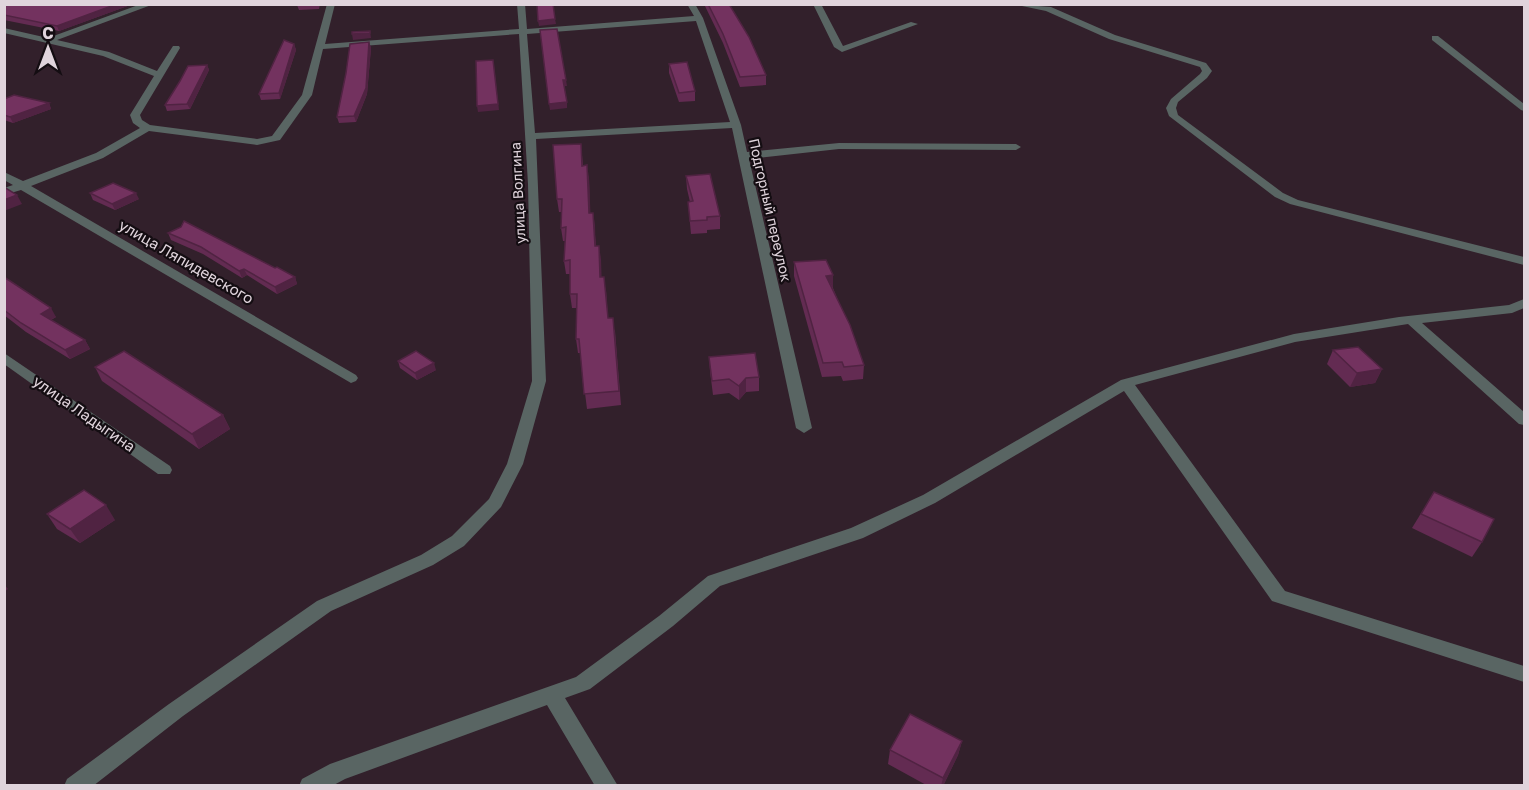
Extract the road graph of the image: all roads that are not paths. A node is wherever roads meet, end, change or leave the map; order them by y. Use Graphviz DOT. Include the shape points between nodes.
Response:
graph roads {
  1 [pos="150,4"];
  2 [pos="332,4"];
  3 [pos="521,4"];
  4 [pos="691,4"];
  5 [pos="817,4"];
  6 [pos="1017,4"];
  7 [pos="699,18"];
  8 [pos="914,24"];
  9 [pos="4,30"];
  10 [pos="524,32"];
  11 [pos="1436,38"];
  12 [pos="51,39"];
  13 [pos="321,47"];
  14 [pos="176,48"];
  15 [pos="160,75"];
  16 [pos="1524,108"];
  17 [pos="736,125"];
  18 [pos="147,128"];
  19 [pos="530,136"];
  20 [pos="1016,147"];
  21 [pos="742,156"];
  22 [pos="4,175"];
  23 [pos="23,185"];
  24 [pos="4,192"];
  25 [pos="1524,261"];
  26 [pos="1524,303"];
  27 [pos="1411,320"];
  28 [pos="4,357"];
  29 [pos="351,378"];
  30 [pos="1126,383"];
  31 [pos="1524,420"];
  32 [pos="804,428"];
  33 [pos="164,470"];
  34 [pos="1524,674"];
  35 [pos="551,694"];
  36 [pos="75,786"];
  37 [pos="310,786"];
  38 [pos="607,786"];
  1 -- 12 [label="street"];
  2 -- 13 [label="street"];
  3 -- 10 [label="street, улица Волгина"];
  4 -- 7 [label="street, Подгорный переулок"];
  5 -- 8 [label="street" via="842,49"];
  6 -- 25 [label="street" via="1048,9 1112,37 1203,64 1207,71 1204,75 1174,101 1174,116 1279,195 1330,212"];
  7 -- 10 [label="street"];
  7 -- 17 [label="street, Подгорный переулок"];
  9 -- 12 [label="street"];
  10 -- 13 [label="street"];
  10 -- 19 [label="street, улица Волгина"];
  11 -- 16 [label="street"];
  12 -- 15 [label="street" via="106,54"];
  13 -- 18 [label="street" via="307,95 280,135 270,140 257,142"];
  14 -- 15 [label="street"];
  15 -- 18 [label="street" via="135,115"];
  17 -- 19 [label="street"];
  17 -- 21 [label="street, Подгорный переулок"];
  18 -- 23 [label="street" via="112,149"];
  19 -- 36 [label="street, улица Волгина" via="539,381 515,464 495,503 458,541 427,560 324,606"];
  20 -- 21 [label="street" via="839,146"];
  21 -- 32 [label="street, Подгорный переулок"];
  22 -- 23 [label="street, улица Ляпидевского"];
  23 -- 24 [label="street"];
  23 -- 29 [label="street, улица Ляпидевского"];
  26 -- 27 [label="street" via="1512,309"];
  27 -- 30 [label="street" via="1294,338"];
  27 -- 31 [label="street"];
  28 -- 33 [label="street, улица Ладыгина"];
  30 -- 34 [label="street" via="1279,596"];
  30 -- 35 [label="street" via="929,499 857,533 714,581 583,683"];
  35 -- 37 [label="street" via="338,771"];
  35 -- 38 [label="street"];
}
